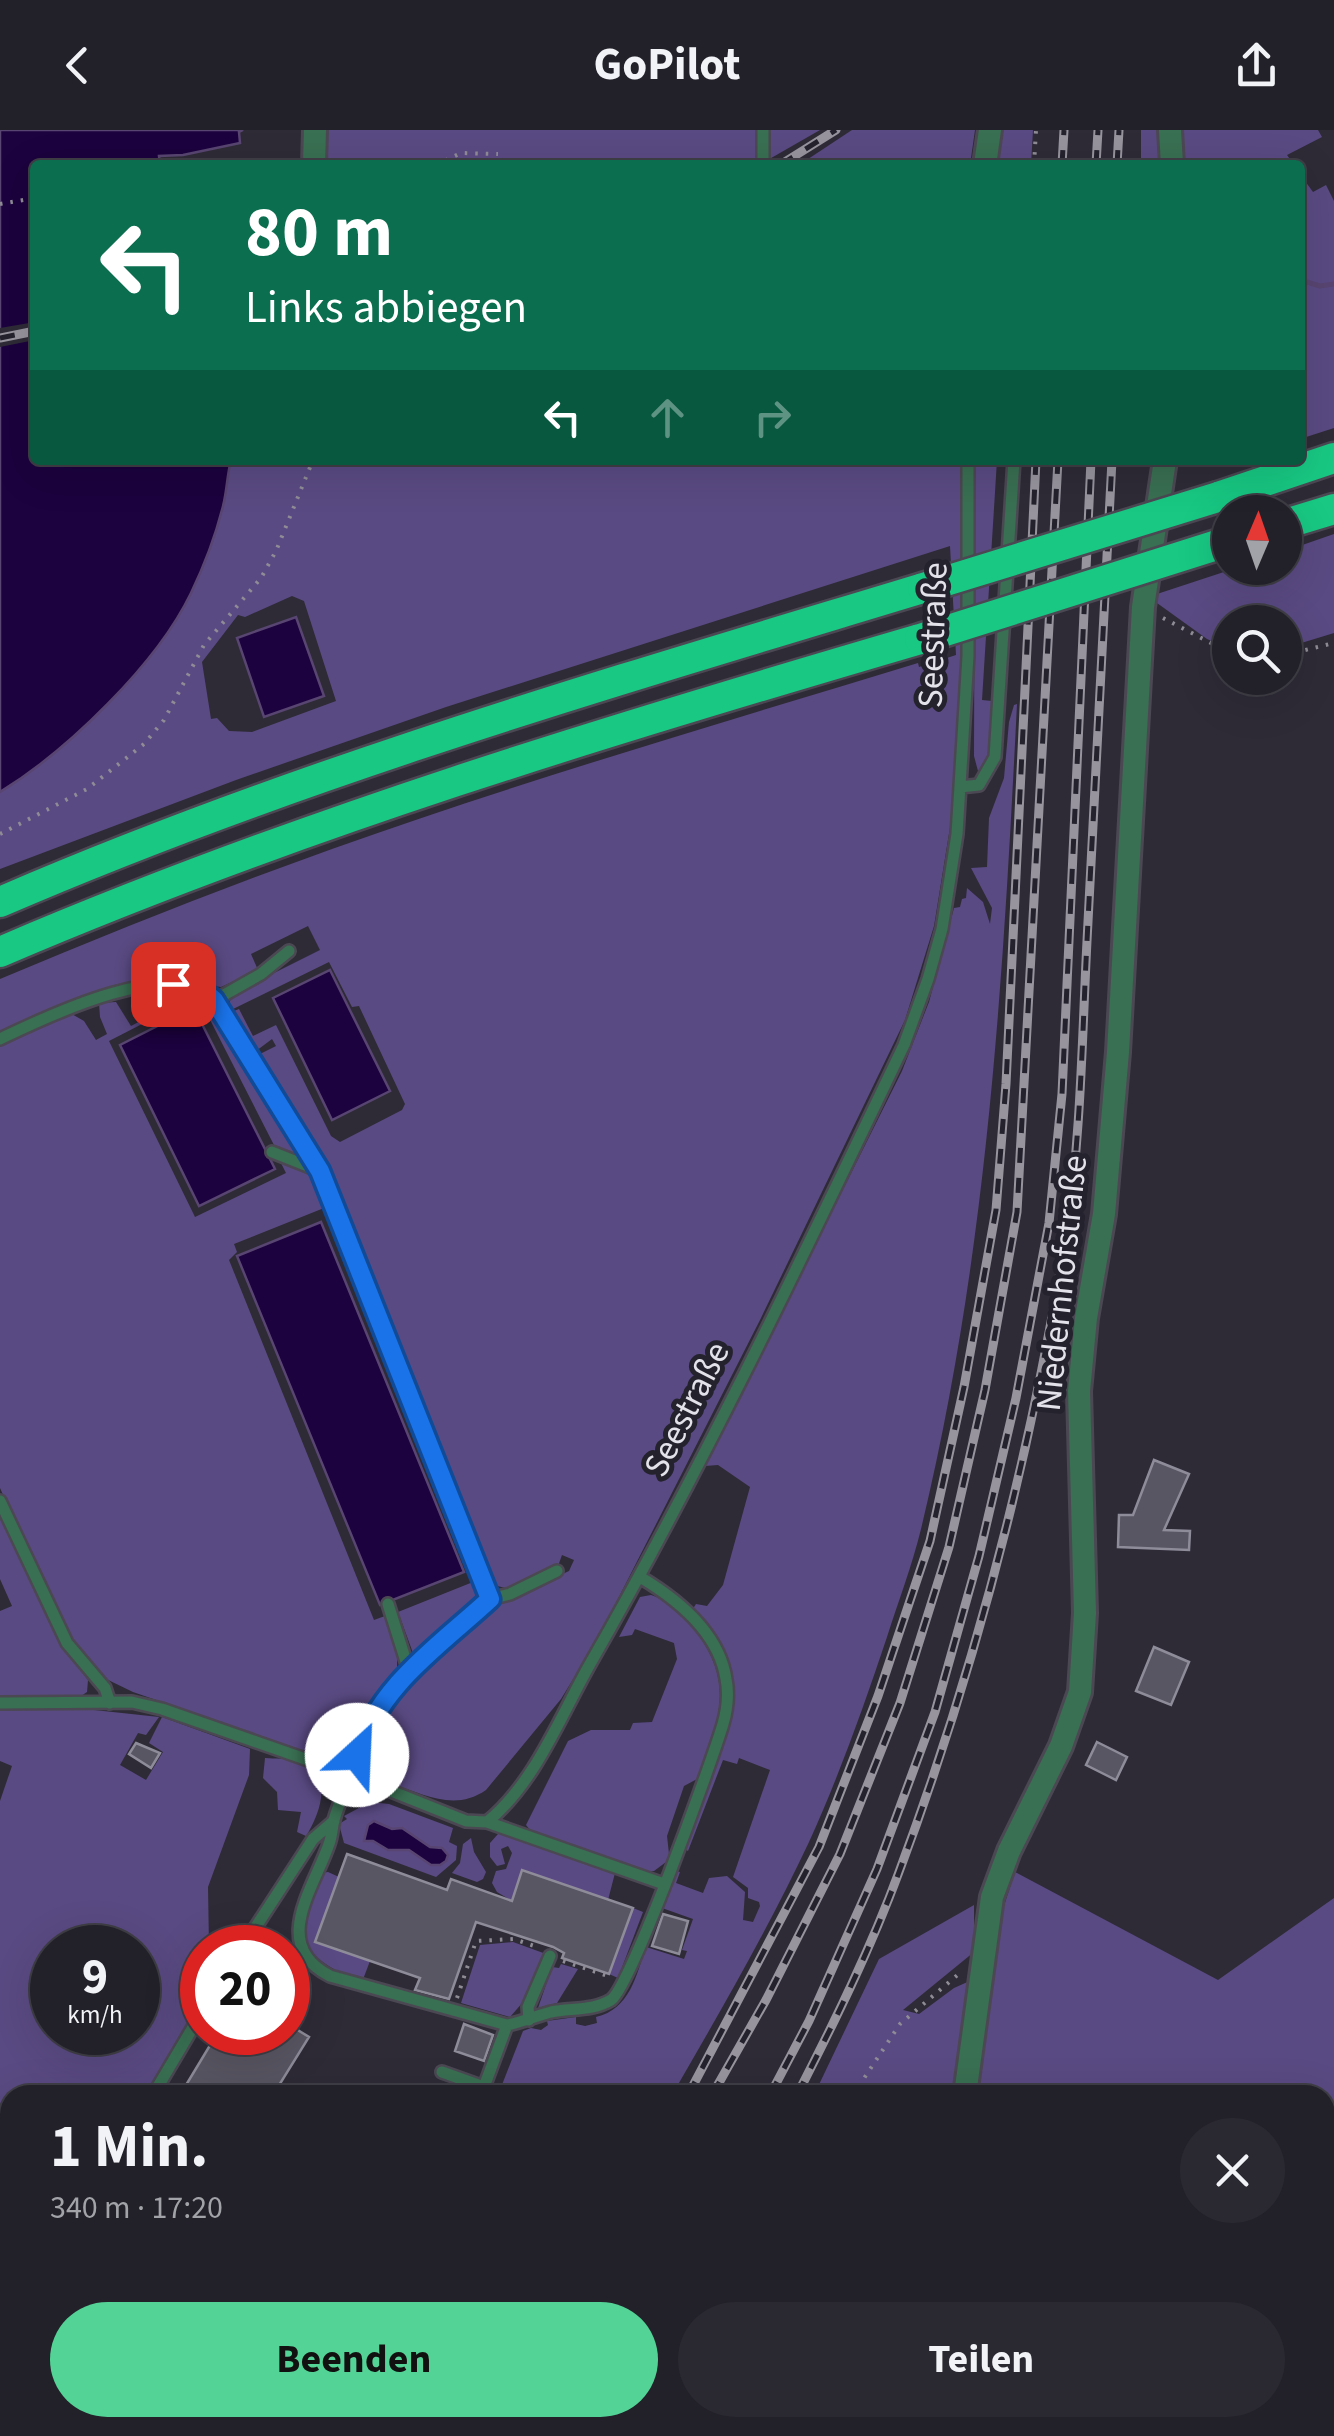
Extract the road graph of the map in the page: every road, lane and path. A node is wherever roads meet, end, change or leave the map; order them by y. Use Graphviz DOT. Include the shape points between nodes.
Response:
graph roads {
  1 [pos="316,130"];
  2 [pos="763,130"];
  3 [pos="990,130"];
  4 [pos="1036,130"];
  5 [pos="1170,130"];
  6 [pos="498,154"];
  7 [pos="314,160"];
  8 [pos="446,160"];
  9 [pos="763,160"];
  10 [pos="986,160"];
  11 [pos="1034,160"];
  12 [pos="1172,160"];
  13 [pos="30,199"];
  14 [pos="0,204"];
  15 [pos="30,332"];
  16 [pos="0,338"];
  17 [pos="1334,458"];
  18 [pos="311,465"];
  19 [pos="968,465"];
  20 [pos="1014,465"];
  21 [pos="1164,465"];
  22 [pos="1334,509"];
  23 [pos="1302,519"];
  24 [pos="1212,547"];
  25 [pos="1143,607"];
  26 [pos="1212,643"];
  27 [pos="1334,643"];
  28 [pos="1302,650"];
  29 [pos="960,787"];
  30 [pos="0,834"];
  31 [pos="0,902"];
  32 [pos="0,952"];
  33 [pos="290,952"];
  34 [pos="214,1000"];
  35 [pos="0,1039"];
  36 [pos="272,1152"];
  37 [pos="320,1171"];
  38 [pos="0,1501"];
  39 [pos="558,1571"];
  40 [pos="640,1577"];
  41 [pos="490,1599"];
  42 [pos="388,1604"];
  43 [pos="408,1671"];
  44 [pos="0,1703"];
  45 [pos="110,1703"];
  46 [pos="351,1775"];
  47 [pos="334,1820"];
  48 [pos="487,1822"];
  49 [pos="664,1884"];
  50 [pos="257,1925"];
  51 [pos="985,1952"];
  52 [pos="550,1956"];
  53 [pos="624,1982"];
  54 [pos="452,2010"];
  55 [pos="529,2020"];
  56 [pos="507,2026"];
  57 [pos="180,2050"];
  58 [pos="442,2072"];
  59 [pos="160,2085"];
  60 [pos="478,2085"];
  61 [pos="485,2085"];
  62 [pos="860,2085"];
  63 [pos="966,2085"];
  1 -- 7 [label="street"];
  2 -- 9 [label="lane"];
  3 -- 10 [label="street"];
  4 -- 11 [label="path"];
  5 -- 12 [label="street"];
  6 -- 8 [label="path" via="461,153"];
  13 -- 14 [label="path"];
  15 -- 16 [label="path"];
  17 -- 31 [label="highway, bridge" via="416,746"];
  18 -- 30 [label="path" via="260,578 204,645 178,698 144,744 87,789"];
  19 -- 29 [label="lane, Seestraße"];
  20 -- 29 [label="lane" via="995,757 979,786"];
  21 -- 25 [label="street, Niedernhofstraße"];
  22 -- 23 [label="highway"];
  24 -- 32 [label="highway, bridge" via="429,790"];
  25 -- 26 [label="path"];
  25 -- 51 [label="street, Niedernhofstraße" via="1118,1052 1080,1390 1080,1692 1008,1851 992,1898"];
  27 -- 28 [label="path"];
  29 -- 40 [label="lane, Seestraße" via="942,929 904,1046"];
  33 -- 34 [label="lane"];
  34 -- 35 [label="lane" via="200,988 148,986 80,1004"];
  34 -- 37 [label="lane"];
  36 -- 37 [label="lane"];
  37 -- 41 [label="lane"];
  38 -- 45 [label="lane" via="67,1643"];
  39 -- 41 [label="lane"];
  40 -- 48 [label="lane, Seestraße" via="545,1746 508,1805"];
  40 -- 49 [label="lane" via="698,1623 723,1665 728,1692"];
  41 -- 43 [label="lane"];
  42 -- 43 [label="lane"];
  43 -- 46 [label="lane" via="364,1735"];
  44 -- 45 [label="lane"];
  45 -- 46 [label="lane" via="162,1709"];
  46 -- 47 [label="lane"];
  46 -- 48 [label="lane" via="466,1821"];
  47 -- 50 [label="lane"];
  47 -- 54 [label="lane" via="299,1922 304,1956 330,1976"];
  48 -- 49 [label="lane"];
  49 -- 53 [label="lane"];
  51 -- 62 [label="path" via="900,2024"];
  51 -- 63 [label="street, Niedernhofstraße"];
  52 -- 53 [label="path"];
  52 -- 54 [label="path" via="514,1939 476,1942"];
  52 -- 55 [label="lane"];
  53 -- 55 [label="lane" via="613,1999 596,2006"];
  54 -- 56 [label="lane"];
  55 -- 56 [label="lane"];
  56 -- 61 [label="lane"];
  57 -- 59 [label="lane"];
  58 -- 60 [label="lane"];
}
